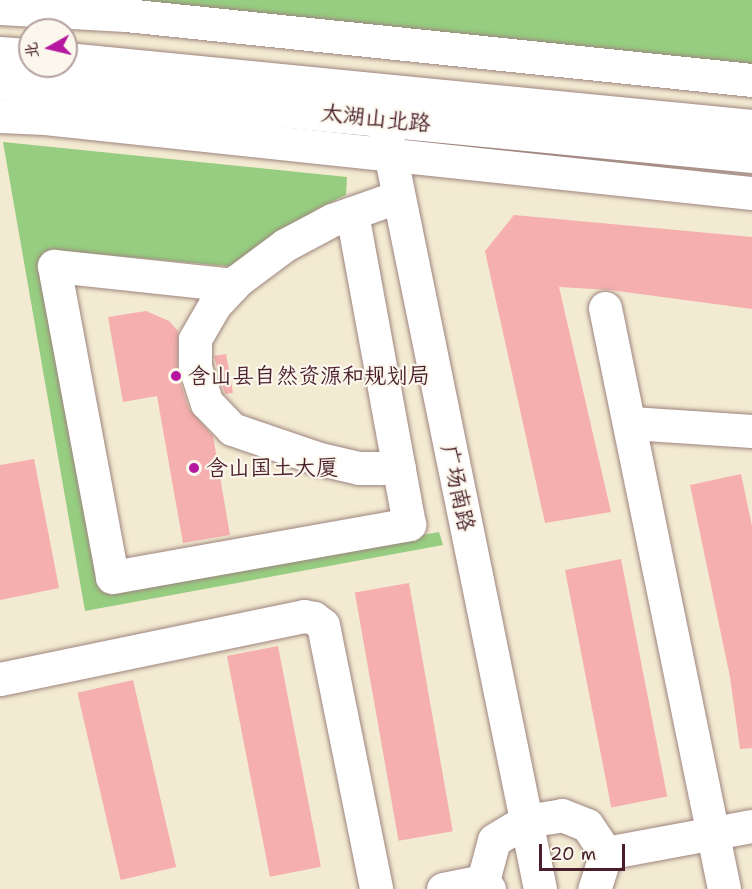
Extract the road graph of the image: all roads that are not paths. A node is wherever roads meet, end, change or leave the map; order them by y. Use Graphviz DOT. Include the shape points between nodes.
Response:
graph roads {
  1 [pos="0,8"];
  2 [pos="0,53"];
  3 [pos="18,54"];
  4 [pos="78,61"];
  5 [pos="752,80"];
  6 [pos="0,83"];
  7 [pos="379,103"];
  8 [pos="0,116"];
  9 [pos="752,126"];
  10 [pos="389,154"];
  11 [pos="752,156"];
  12 [pos="752,193"];
  13 [pos="398,197"];
  14 [pos="352,213"];
  15 [pos="233,285"];
  16 [pos="605,309"];
  17 [pos="630,423"];
  18 [pos="752,431"];
  19 [pos="399,468"];
  20 [pos="0,679"];
  21 [pos="526,821"];
  22 [pos="752,826"];
  23 [pos="713,833"];
  24 [pos="606,853"];
  25 [pos="486,885"];
  26 [pos="376,889"];
  27 [pos="443,889"];
  28 [pos="540,889"];
  29 [pos="594,889"];
  30 [pos="724,889"];
  1 -- 5 [label="street" via="126,15"];
  2 -- 3 [label="street"];
  4 -- 7 [label="street, 太湖山北路"];
  6 -- 7 [label="street, 太湖山北路"];
  7 -- 9 [label="street, 太湖山北路"];
  7 -- 10 [label="street, 广场南路"];
  7 -- 11 [label="street, 太湖山北路"];
  8 -- 10 [label="street"];
  10 -- 12 [label="street"];
  10 -- 13 [label="street, 广场南路"];
  13 -- 14 [label="street"];
  13 -- 21 [label="street, 广场南路"];
  14 -- 15 [label="street" via="285,245"];
  14 -- 19 [label="street"];
  15 -- 19 [label="street" via="214,306 195,339 195,367 207,403 232,429 263,441 359,468"];
  15 -- 19 [label="street" via="54,266 112,577 409,524"];
  16 -- 17 [label="street"];
  17 -- 18 [label="street"];
  17 -- 23 [label="street"];
  20 -- 26 [label="street" via="304,616 314,618 323,625"];
  21 -- 24 [label="street" via="562,815 586,825"];
  21 -- 25 [label="street" via="494,840"];
  21 -- 28 [label="street, 广场南路"];
  22 -- 23 [label="street"];
  23 -- 24 [label="street"];
  23 -- 30 [label="street"];
  24 -- 29 [label="street"];
  25 -- 27 [label="street"];
}
